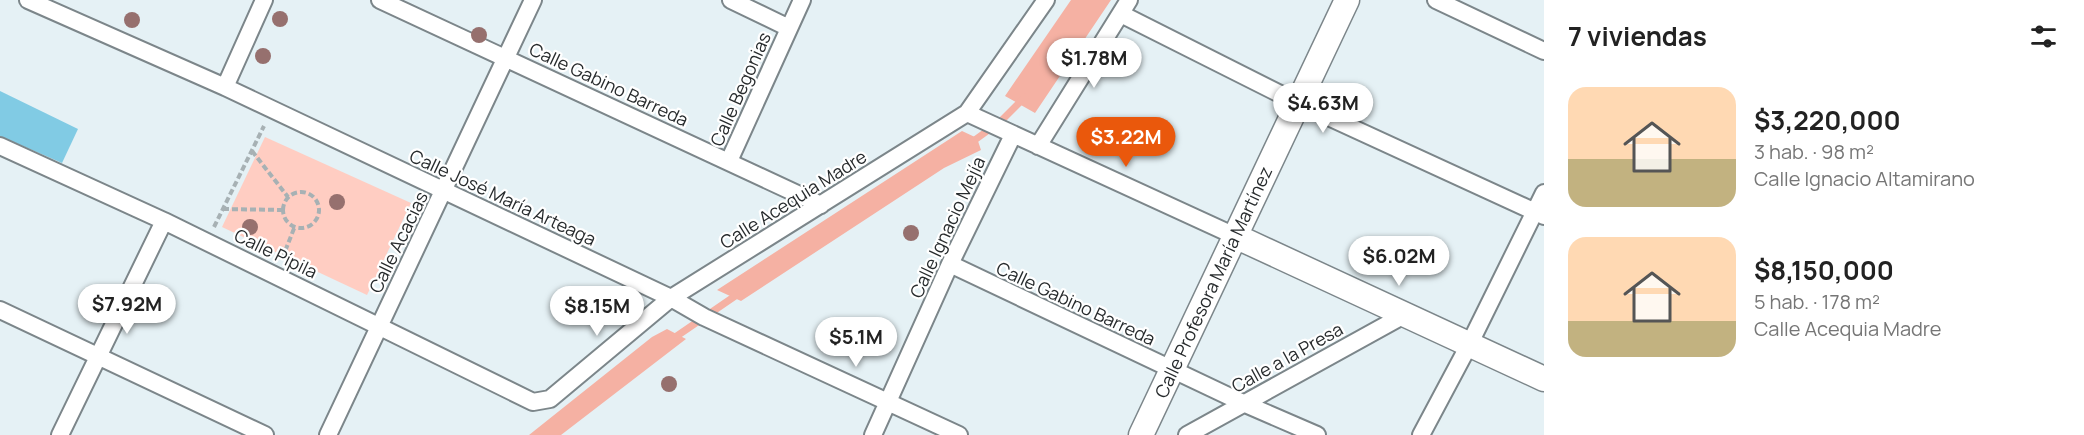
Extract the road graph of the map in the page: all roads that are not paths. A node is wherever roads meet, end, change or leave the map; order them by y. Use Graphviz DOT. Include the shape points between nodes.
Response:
graph roads {
  1 [pos="28,0"];
  2 [pos="264,0"];
  3 [pos="380,0"];
  4 [pos="533,0"];
  5 [pos="731,0"];
  6 [pos="802,0"];
  7 [pos="1046,0"];
  8 [pos="1347,0"];
  9 [pos="1436,0"];
  10 [pos="1125,7"];
  11 [pos="789,28"];
  12 [pos="1544,51"];
  13 [pos="507,58"];
  14 [pos="225,87"];
  15 [pos="1298,103"];
  16 [pos="973,116"];
  17 [pos="1009,133"];
  18 [pos="0,146"];
  19 [pos="1038,146"];
  20 [pos="729,161"];
  21 [pos="445,190"];
  22 [pos="1544,193"];
  23 [pos="820,205"];
  24 [pos="1539,214"];
  25 [pos="164,221"];
  26 [pos="1234,236"];
  27 [pos="950,264"];
  28 [pos="670,298"];
  29 [pos="0,310"];
  30 [pos="1406,314"];
  31 [pos="380,325"];
  32 [pos="1470,344"];
  33 [pos="98,356"];
  34 [pos="1172,370"];
  35 [pos="1544,379"];
  36 [pos="533,402"];
  37 [pos="889,402"];
  38 [pos="1243,404"];
  39 [pos="60,435"];
  40 [pos="265,435"];
  41 [pos="327,435"];
  42 [pos="873,435"];
  43 [pos="959,435"];
  44 [pos="1141,435"];
  45 [pos="1187,435"];
  46 [pos="1317,435"];
  47 [pos="1421,435"];
  1 -- 14 [label="street, Calle José María Arteaga"];
  2 -- 14 [label="street"];
  3 -- 13 [label="street, Calle Gabino Barreda"];
  4 -- 13 [label="street, Calle Acacias"];
  5 -- 11 [label="street"];
  6 -- 11 [label="street, Calle Begonias"];
  7 -- 16 [label="street, Calle Acequia Madre"];
  8 -- 15 [label="street, Calle Profesora María Martínez"];
  9 -- 12 [label="street"];
  10 -- 15 [label="street"];
  10 -- 19 [label="street"];
  11 -- 20 [label="street, Calle Begonias"];
  13 -- 20 [label="street, Calle Gabino Barreda"];
  13 -- 21 [label="street, Calle Acacias"];
  14 -- 21 [label="street, Calle José María Arteaga"];
  15 -- 24 [label="street"];
  15 -- 26 [label="street, Calle Profesora María Martínez"];
  16 -- 17 [label="street"];
  16 -- 23 [label="street, Calle Acequia Madre"];
  17 -- 19 [label="street"];
  17 -- 27 [label="street, Calle Ignacio Mejía"];
  18 -- 25 [label="street, Calle Pípila"];
  19 -- 26 [label="street"];
  20 -- 23 [label="street, Calle Gabino Barreda"];
  21 -- 28 [label="street, Calle José María Arteaga"];
  21 -- 31 [label="street, Calle Acacias"];
  22 -- 24 [label="street"];
  23 -- 28 [label="street, Calle Acequia Madre"];
  24 -- 32 [label="street"];
  25 -- 31 [label="street, Calle Pípila"];
  25 -- 33 [label="street"];
  26 -- 30 [label="street"];
  26 -- 34 [label="street, Calle Profesora María Martínez"];
  27 -- 34 [label="street, Calle Gabino Barreda"];
  27 -- 37 [label="street, Calle Ignacio Mejía"];
  28 -- 36 [label="street, Calle Acequia Madre" via="550,399"];
  28 -- 37 [label="street, Calle José María Arteaga"];
  29 -- 33 [label="street"];
  30 -- 32 [label="street"];
  30 -- 38 [label="street, Calle a la Presa"];
  31 -- 36 [label="street, Calle Pípila"];
  31 -- 41 [label="street, Calle Acacias"];
  32 -- 35 [label="street"];
  32 -- 47 [label="street"];
  33 -- 39 [label="street"];
  33 -- 40 [label="street"];
  34 -- 38 [label="street, Calle Gabino Barreda"];
  34 -- 44 [label="street, Calle Profesora María Martínez"];
  37 -- 42 [label="street, Calle Ignacio Mejía"];
  37 -- 43 [label="street, Calle José María Arteaga"];
  38 -- 45 [label="street, Calle a la Presa"];
  38 -- 46 [label="street, Calle Gabino Barreda"];
}
